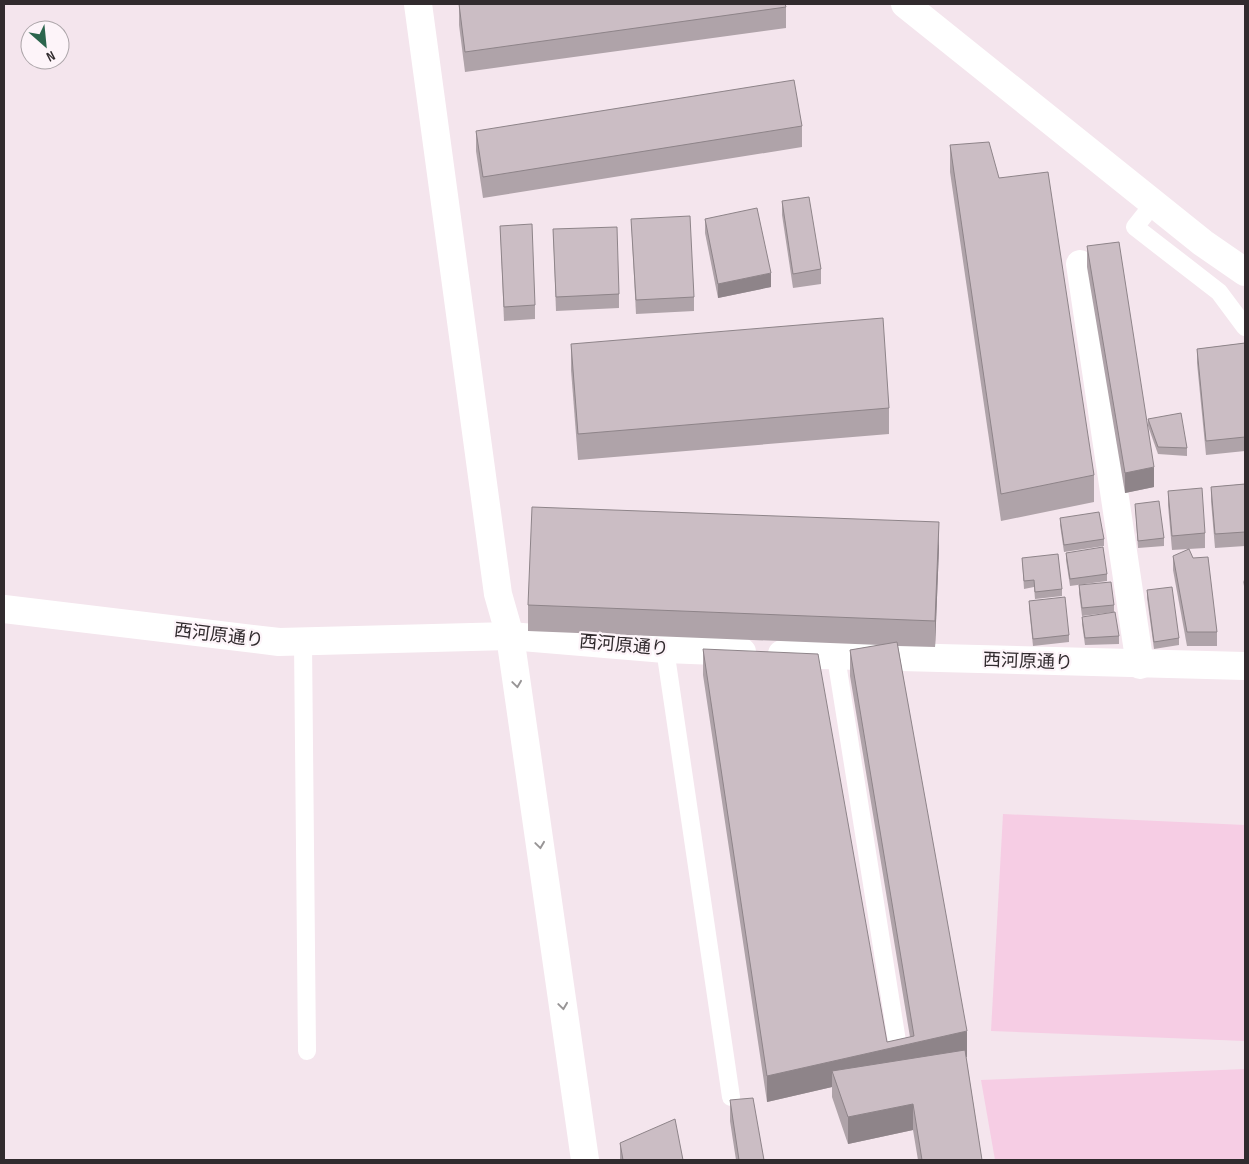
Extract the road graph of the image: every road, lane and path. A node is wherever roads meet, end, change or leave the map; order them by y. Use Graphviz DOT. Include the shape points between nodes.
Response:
graph roads {
  1 [pos="418,4"];
  2 [pos="905,4"];
  3 [pos="1154,203"];
  4 [pos="1080,264"];
  5 [pos="1245,272"];
  6 [pos="1245,327"];
  7 [pos="4,610"];
  8 [pos="510,636"];
  9 [pos="303,642"];
  10 [pos="665,649"];
  11 [pos="836,657"];
  12 [pos="1140,665"];
  13 [pos="1245,666"];
  14 [pos="308,1051"];
  15 [pos="899,1054"];
  16 [pos="731,1097"];
  17 [pos="585,1160"];
  1 -- 8 [label="street" via="498,594"];
  2 -- 3 [label="street"];
  3 -- 5 [label="street"];
  3 -- 6 [label="lane" via="1135,227 1218,292"];
  4 -- 12 [label="street"];
  7 -- 9 [label="street, 西河原通り" via="279,642"];
  8 -- 9 [label="street, 西河原通り"];
  8 -- 10 [label="street, 西河原通り"];
  8 -- 17 [label="street, one-way"];
  9 -- 14 [label="lane"];
  10 -- 11 [label="street, 西河原通り"];
  10 -- 16 [label="lane"];
  11 -- 12 [label="street, 西河原通り"];
  11 -- 15 [label="lane"];
  12 -- 13 [label="street, 西河原通り"];
}
